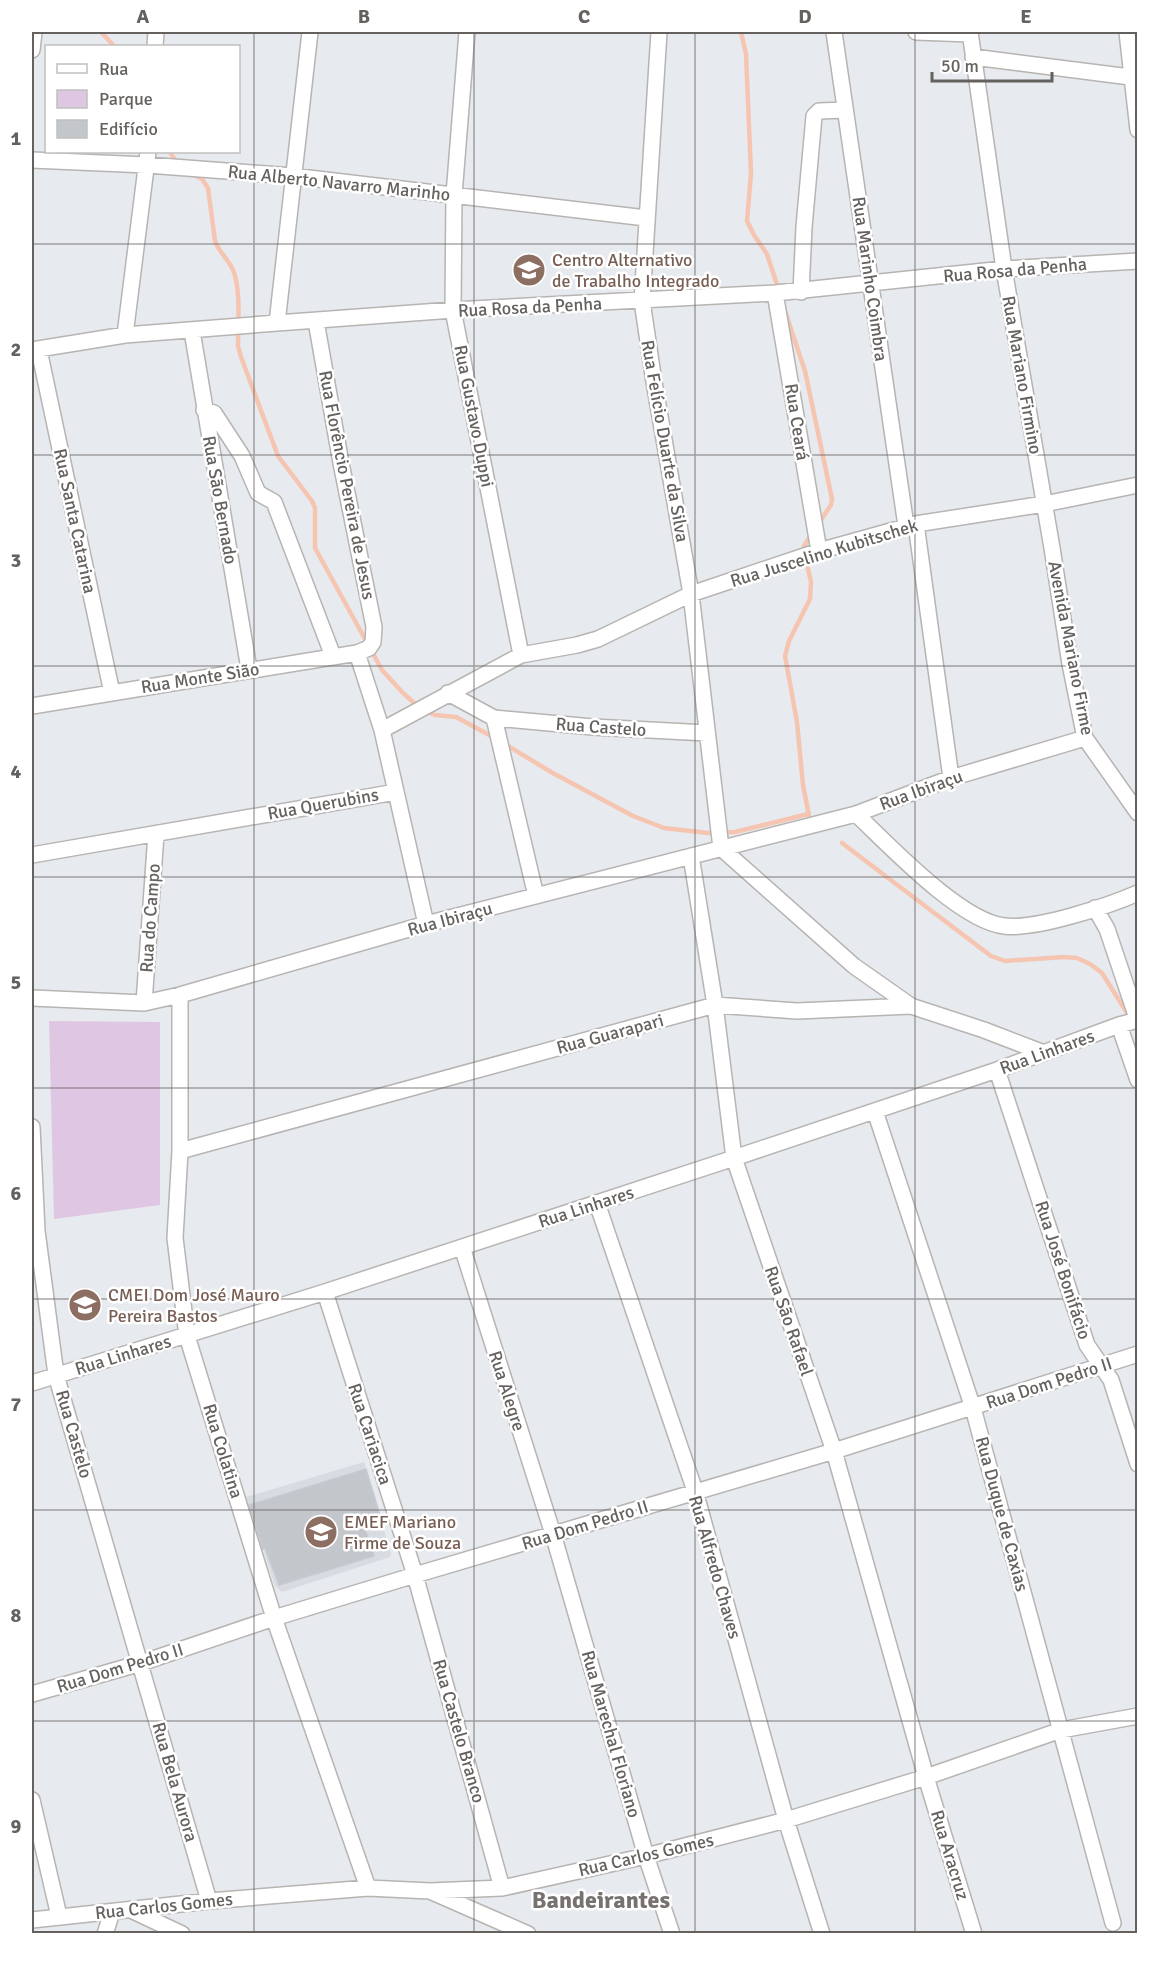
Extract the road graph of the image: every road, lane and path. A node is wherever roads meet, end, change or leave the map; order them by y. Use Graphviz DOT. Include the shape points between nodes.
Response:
graph roads {
  1 [pos="34,32"];
  2 [pos="310,32"];
  3 [pos="467,32"];
  4 [pos="659,32"];
  5 [pos="834,32"];
  6 [pos="916,32"];
  7 [pos="1127,32"];
  8 [pos="970,33"];
  9 [pos="32,50"];
  10 [pos="973,57"];
  11 [pos="1134,77"];
  12 [pos="845,110"];
  13 [pos="1137,130"];
  14 [pos="147,158"];
  15 [pos="32,160"];
  16 [pos="292,176"];
  17 [pos="454,195"];
  18 [pos="646,218"];
  19 [pos="1137,261"];
  20 [pos="1004,270"];
  21 [pos="872,284"];
  22 [pos="801,292"];
  23 [pos="776,293"];
  24 [pos="642,302"];
  25 [pos="453,310"];
  26 [pos="316,321"];
  27 [pos="277,323"];
  28 [pos="192,331"];
  29 [pos="125,335"];
  30 [pos="35,350"];
  31 [pos="204,410"];
  32 [pos="1137,485"];
  33 [pos="1044,504"];
  34 [pos="911,525"];
  35 [pos="819,551"];
  36 [pos="691,594"];
  37 [pos="363,651"];
  38 [pos="521,655"];
  39 [pos="333,656"];
  40 [pos="249,669"];
  41 [pos="112,693"];
  42 [pos="448,693"];
  43 [pos="32,706"];
  44 [pos="494,718"];
  45 [pos="382,730"];
  46 [pos="707,733"];
  47 [pos="1085,738"];
  48 [pos="951,778"];
  49 [pos="396,792"];
  50 [pos="1137,813"];
  51 [pos="856,814"];
  52 [pos="156,834"];
  53 [pos="721,848"];
  54 [pos="32,855"];
  55 [pos="691,856"];
  56 [pos="1137,893"];
  57 [pos="536,896"];
  58 [pos="1095,908"];
  59 [pos="426,924"];
  60 [pos="180,995"];
  61 [pos="32,998"];
  62 [pos="144,1003"];
  63 [pos="715,1005"];
  64 [pos="911,1006"];
  65 [pos="1137,1020"];
  66 [pos="1119,1025"];
  67 [pos="1044,1053"];
  68 [pos="997,1070"];
  69 [pos="1137,1080"];
  70 [pos="875,1111"];
  71 [pos="32,1127"];
  72 [pos="180,1151"];
  73 [pos="734,1158"];
  74 [pos="597,1203"];
  75 [pos="462,1247"];
  76 [pos="325,1292"];
  77 [pos="187,1336"];
  78 [pos="1137,1354"];
  79 [pos="1102,1365"];
  80 [pos="56,1375"];
  81 [pos="32,1383"];
  82 [pos="973,1408"];
  83 [pos="834,1451"];
  84 [pos="1137,1464"];
  85 [pos="695,1491"];
  86 [pos="553,1534"];
  87 [pos="415,1575"];
  88 [pos="274,1618"];
  89 [pos="141,1663"];
  90 [pos="32,1694"];
  91 [pos="1137,1716"];
  92 [pos="1061,1730"];
  93 [pos="926,1777"];
  94 [pos="32,1800"];
  95 [pos="786,1820"];
  96 [pos="646,1856"];
  97 [pos="368,1888"];
  98 [pos="502,1888"];
  99 [pos="430,1891"];
  100 [pos="209,1901"];
  101 [pos="131,1910"];
  102 [pos="112,1912"];
  103 [pos="59,1916"];
  104 [pos="32,1920"];
  105 [pos="1113,1923"];
  106 [pos="105,1934"];
  107 [pos="182,1934"];
  108 [pos="528,1934"];
  109 [pos="672,1934"];
  110 [pos="822,1934"];
  111 [pos="974,1934"];
  1 -- 9 [label="street"];
  2 -- 16 [label="street"];
  3 -- 17 [label="street, Rua Gustavo Duppi"];
  4 -- 18 [label="street, Rua Felício Duarte da Silva"];
  5 -- 12 [label="street, Rua Marinho Coimbra"];
  6 -- 8 [label="street"];
  7 -- 11 [label="street"];
  8 -- 10 [label="street, Rua Mariano Firmino"];
  10 -- 11 [label="street"];
  10 -- 20 [label="street, Rua Mariano Firmino"];
  11 -- 13 [label="street"];
  12 -- 21 [label="street, Rua Marinho Coimbra"];
  12 -- 22 [label="street" via="819,111 814,116"];
  14 -- 15 [label="street, Rua Alberto Navarro Marinho"];
  14 -- 16 [label="street, Rua Alberto Navarro Marinho"];
  14 -- 29 [label="street"];
  16 -- 17 [label="street, Rua Alberto Navarro Marinho"];
  16 -- 27 [label="street"];
  17 -- 18 [label="street, Rua Alberto Navarro Marinho"];
  17 -- 25 [label="street, Rua Gustavo Duppi"];
  18 -- 24 [label="street, Rua Felício Duarte da Silva"];
  19 -- 20 [label="street, Rua Rosa da Penha"];
  20 -- 21 [label="street, Rua Rosa da Penha"];
  20 -- 33 [label="street, Rua Mariano Firmino"];
  21 -- 22 [label="street, Rua Rosa da Penha"];
  21 -- 34 [label="street, Rua Marinho Coimbra"];
  22 -- 23 [label="street, Rua Rosa da Penha"];
  23 -- 24 [label="street, Rua Rosa da Penha"];
  23 -- 35 [label="street, Rua Ceará"];
  24 -- 25 [label="street, Rua Rosa da Penha"];
  24 -- 36 [label="street, Rua Felício Duarte da Silva"];
  25 -- 26 [label="street, Rua Rosa da Penha"];
  25 -- 38 [label="street, Rua Gustavo Duppi"];
  26 -- 27 [label="street, Rua Rosa da Penha"];
  26 -- 37 [label="street, Rua Florêncio Pereira de Jesus" via="374,627 373,642"];
  27 -- 28 [label="street, Rua Rosa da Penha"];
  28 -- 29 [label="street, Rua Rosa da Penha"];
  28 -- 31 [label="street, Rua São Bernado"];
  29 -- 30 [label="street, Rua Rosa da Penha"];
  30 -- 41 [label="street, Rua Santa Catarina"];
  31 -- 39 [label="street" via="214,413 242,456 258,493 274,502"];
  31 -- 40 [label="street, Rua São Bernado"];
  32 -- 33 [label="street, Rua Juscelino Kubitschek"];
  33 -- 34 [label="street, Rua Juscelino Kubitschek"];
  33 -- 47 [label="street, Avenida Mariano Firme"];
  34 -- 35 [label="street, Rua Juscelino Kubitschek"];
  34 -- 48 [label="street, Rua Marinho Coimbra"];
  35 -- 36 [label="street, Rua Juscelino Kubitschek"];
  36 -- 38 [label="street, Rua Juscelino Kubitschek" via="598,639"];
  36 -- 46 [label="street, Rua Felício Duarte da Silva"];
  37 -- 39 [label="street, Rua Monte Sião"];
  37 -- 45 [label="street, Rua Querubins"];
  38 -- 42 [label="street"];
  39 -- 40 [label="street, Rua Monte Sião"];
  40 -- 41 [label="street, Rua Monte Sião"];
  41 -- 43 [label="street, Rua Monte Sião"];
  42 -- 44 [label="street"];
  42 -- 45 [label="street"];
  44 -- 46 [label="street, Rua Castelo"];
  44 -- 57 [label="street"];
  45 -- 49 [label="street, Rua Querubins"];
  46 -- 53 [label="street, Rua Felício Duarte da Silva"];
  47 -- 48 [label="street, Rua Ibiraçu"];
  47 -- 50 [label="street, Avenida Mariano Firme"];
  48 -- 51 [label="street, Rua Ibiraçu"];
  49 -- 52 [label="street, Rua Querubins"];
  49 -- 59 [label="street"];
  51 -- 53 [label="street, Rua Ibiraçu"];
  51 -- 58 [label="street" via="958,906 984,921 1023,927"];
  52 -- 54 [label="street, Rua Querubins"];
  52 -- 62 [label="street, Rua do Campo"];
  53 -- 55 [label="street, Rua Ibiraçu"];
  53 -- 64 [label="street" via="854,966"];
  55 -- 57 [label="street, Rua Ibiraçu"];
  55 -- 63 [label="street, Rua São Rafael"];
  56 -- 58 [label="street"];
  57 -- 59 [label="street, Rua Ibiraçu"];
  58 -- 65 [label="street" via="1119,960"];
  59 -- 60 [label="street, Rua Ibiraçu"];
  60 -- 62 [label="street, Rua Ibiraçu"];
  60 -- 72 [label="street, Rua Colatina"];
  61 -- 62 [label="street, Rua Ibiraçu"];
  63 -- 64 [label="street, Rua Guarapari" via="797,1011"];
  63 -- 72 [label="street, Rua Guarapari"];
  63 -- 73 [label="street, Rua São Rafael"];
  64 -- 67 [label="street, Rua Guarapari"];
  65 -- 66 [label="street, Rua Linhares"];
  66 -- 67 [label="street, Rua Linhares"];
  66 -- 69 [label="street"];
  67 -- 68 [label="street, Rua Linhares"];
  68 -- 70 [label="street, Rua Linhares"];
  68 -- 79 [label="street, Rua José Bonifácio" via="1087,1345"];
  70 -- 73 [label="street, Rua Linhares"];
  70 -- 82 [label="street, Rua Duque de Caxias"];
  71 -- 80 [label="street, Rua Castelo" via="37,1231"];
  72 -- 77 [label="street, Rua Colatina" via="175,1238"];
  73 -- 74 [label="street, Rua Linhares"];
  73 -- 83 [label="street, Rua São Rafael"];
  74 -- 75 [label="street, Rua Linhares"];
  74 -- 85 [label="street, Rua Alfredo Chaves"];
  75 -- 76 [label="street, Rua Linhares"];
  75 -- 86 [label="street, Rua Alegre"];
  76 -- 77 [label="street, Rua Linhares"];
  76 -- 87 [label="street, Rua Cariacica"];
  77 -- 80 [label="street, Rua Linhares"];
  77 -- 88 [label="street, Rua Colatina"];
  78 -- 79 [label="street, Rua Dom Pedro II"];
  79 -- 82 [label="street, Rua Dom Pedro II"];
  79 -- 84 [label="street, Rua José Bonifácio" via="1117,1395"];
  80 -- 81 [label="street, Rua Linhares"];
  80 -- 89 [label="street, Rua Castelo"];
  82 -- 83 [label="street, Rua Dom Pedro II"];
  82 -- 92 [label="street, Rua Duque de Caxias"];
  83 -- 85 [label="street, Rua Dom Pedro II"];
  83 -- 93 [label="street, Rua São Rafael"];
  85 -- 86 [label="street, Rua Dom Pedro II"];
  85 -- 95 [label="street, Rua Alfredo Chaves"];
  86 -- 87 [label="street, Rua Dom Pedro II"];
  86 -- 96 [label="street, Rua Marechal Floriano"];
  87 -- 88 [label="street, Rua Dom Pedro II"];
  87 -- 98 [label="street, Rua Castelo Branco"];
  88 -- 89 [label="street, Rua Dom Pedro II"];
  88 -- 97 [label="street, Rua Colatina"];
  89 -- 90 [label="street, Rua Dom Pedro II"];
  89 -- 100 [label="street, Rua Bela Aurora"];
  91 -- 92 [label="street, Rua Carlos Gomes"];
  92 -- 93 [label="street, Rua Carlos Gomes"];
  92 -- 105 [label="street, Rua Duque de Caxias"];
  93 -- 95 [label="street, Rua Carlos Gomes"];
  93 -- 111 [label="street, Rua Aracruz"];
  94 -- 103 [label="street"];
  95 -- 96 [label="street, Rua Carlos Gomes"];
  95 -- 110 [label="street, Rua Alfredo Chaves"];
  96 -- 98 [label="street, Rua Carlos Gomes"];
  96 -- 109 [label="street, Rua Marechal Floriano"];
  97 -- 99 [label="street, Rua Carlos Gomes"];
  97 -- 100 [label="street, Rua Carlos Gomes"];
  98 -- 99 [label="street, Rua Carlos Gomes"];
  99 -- 108 [label="street"];
  100 -- 101 [label="street, Rua Carlos Gomes"];
  101 -- 102 [label="street, Rua Carlos Gomes"];
  101 -- 107 [label="street"];
  102 -- 103 [label="street, Rua Carlos Gomes"];
  102 -- 106 [label="street"];
  103 -- 104 [label="street, Rua Carlos Gomes"];
}
